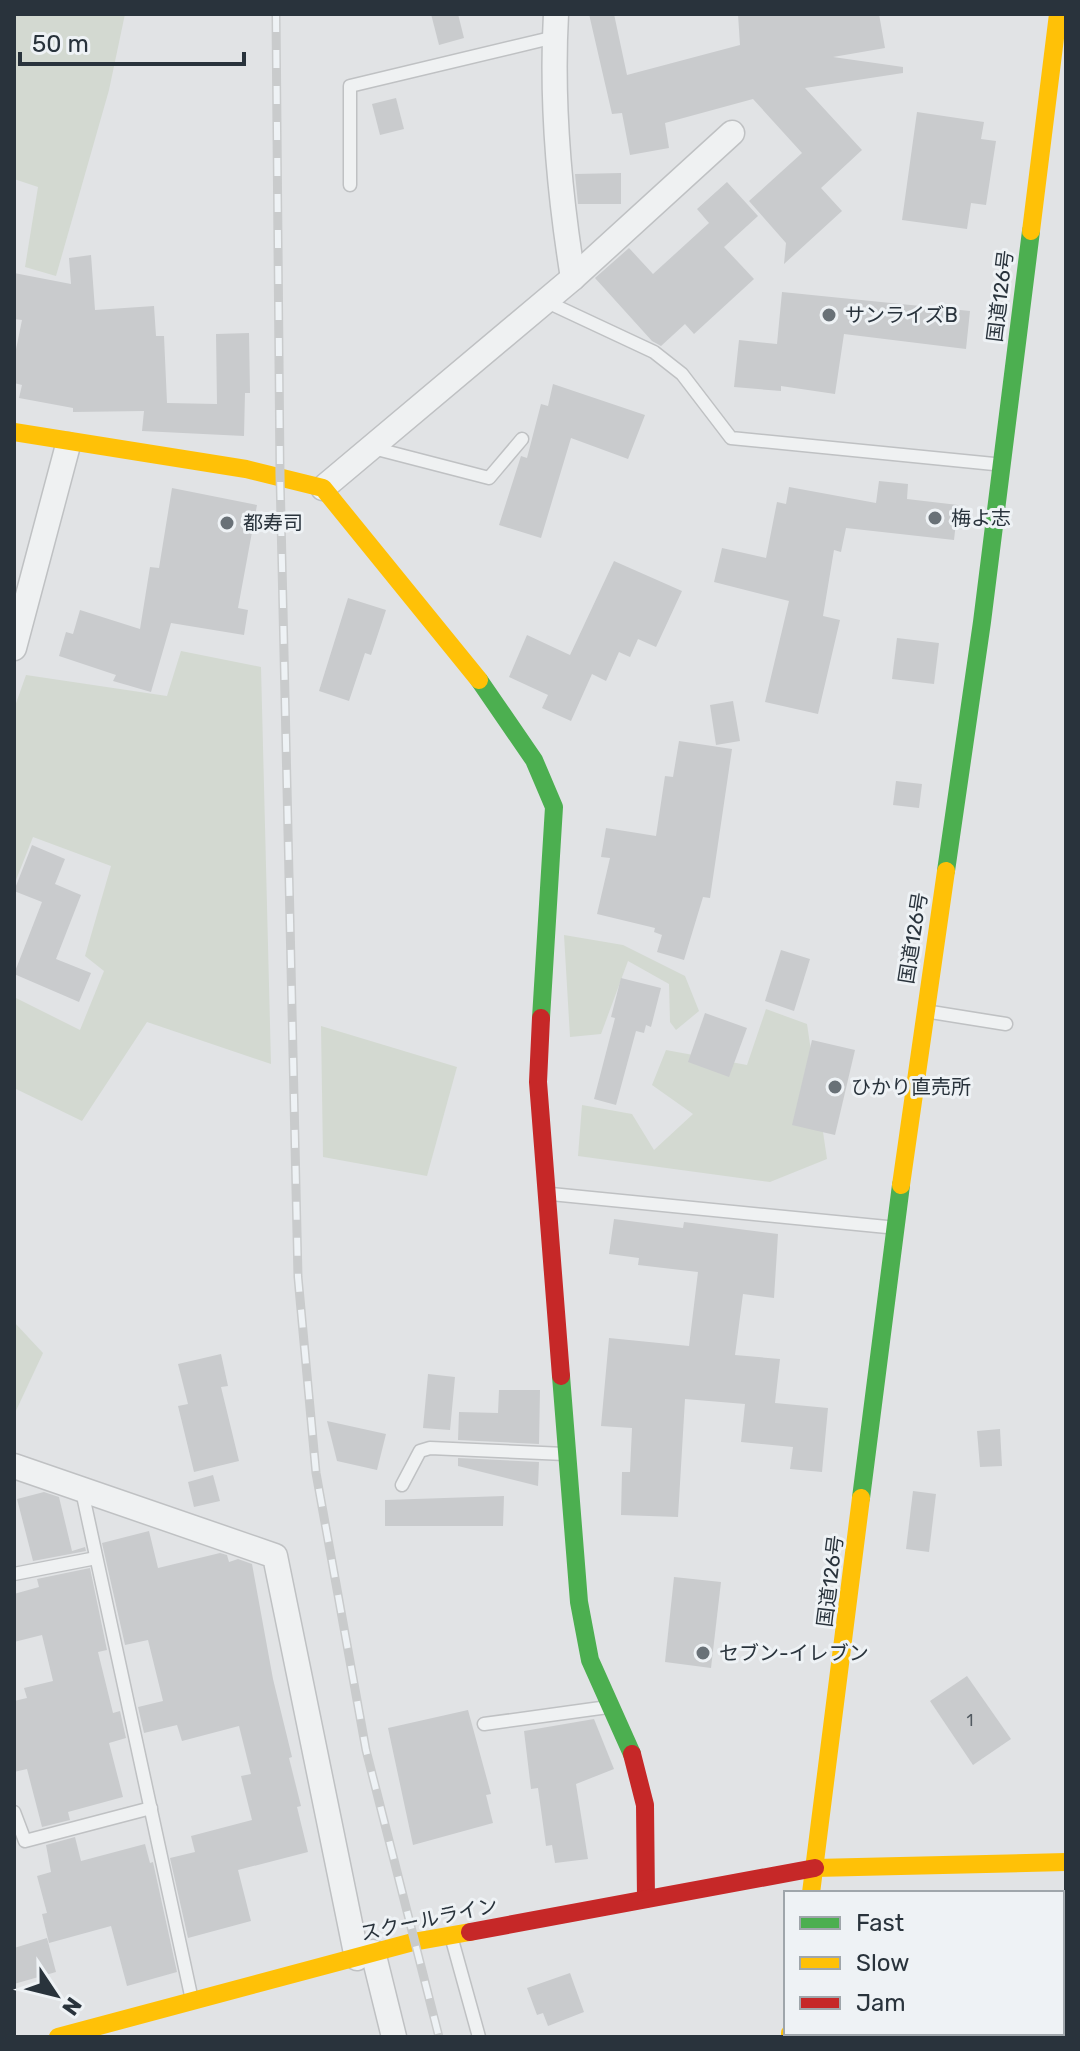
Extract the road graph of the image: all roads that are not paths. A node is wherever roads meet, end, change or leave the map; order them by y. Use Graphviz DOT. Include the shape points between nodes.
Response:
graph roads {
  1 [pos="1058,14"];
  2 [pos="555,25"];
  3 [pos="732,133"];
  4 [pos="350,185"];
  5 [pos="573,278"];
  6 [pos="545,301"];
  7 [pos="14,432"];
  8 [pos="522,439"];
  9 [pos="68,445"];
  10 [pos="373,448"];
  11 [pos="1002,465"];
  12 [pos="323,488"];
  13 [pos="14,648"];
  14 [pos="924,1011"];
  15 [pos="1006,1024"];
  16 [pos="548,1194"];
  17 [pos="895,1228"];
  18 [pos="569,1454"];
  19 [pos="14,1466"];
  20 [pos="402,1485"];
  21 [pos="82,1491"];
  22 [pos="96,1558"];
  23 [pos="14,1574"];
  24 [pos="611,1707"];
  25 [pos="484,1724"];
  26 [pos="151,1808"];
  27 [pos="14,1812"];
  28 [pos="1066,1862"];
  29 [pos="815,1868"];
  30 [pos="811,1891"];
  31 [pos="646,1899"];
  32 [pos="450,1935"];
  33 [pos="365,1955"];
  34 [pos="192,2001"];
  35 [pos="58,2037"];
  36 [pos="394,2037"];
  37 [pos="479,2037"];
  1 -- 11 [label="main road, 国道126号"];
  2 -- 4 [label="lane" via="350,86"];
  2 -- 5 [label="street" via="556,145"];
  3 -- 5 [label="street"];
  5 -- 6 [label="street"];
  6 -- 10 [label="street"];
  6 -- 11 [label="lane" via="654,352 682,374 731,438"];
  7 -- 9 [label="main road"];
  8 -- 10 [label="lane" via="489,478"];
  9 -- 12 [label="main road" via="237,467"];
  9 -- 13 [label="street"];
  10 -- 12 [label="street"];
  11 -- 14 [label="main road, 国道126号"];
  12 -- 16 [label="main road" via="498,703 534,760 554,807 538,1082"];
  14 -- 15 [label="lane"];
  14 -- 17 [label="main road, 国道126号"];
  16 -- 17 [label="lane"];
  16 -- 18 [label="main road"];
  17 -- 29 [label="main road, 国道126号"];
  18 -- 20 [label="lane" via="430,1448 420,1451"];
  18 -- 24 [label="main road" via="579,1602 590,1660"];
  19 -- 21 [label="street"];
  21 -- 22 [label="lane"];
  21 -- 33 [label="street" via="275,1556"];
  22 -- 23 [label="lane"];
  22 -- 26 [label="lane"];
  24 -- 25 [label="lane"];
  24 -- 31 [label="main road" via="631,1751 645,1805"];
  26 -- 27 [label="lane" via="25,1841"];
  26 -- 34 [label="lane"];
  28 -- 29 [label="main road"];
  29 -- 30 [label="main road, 国道126号"];
  29 -- 31 [label="main road, スクールライン"];
  31 -- 32 [label="main road, スクールライン"];
  32 -- 33 [label="main road, スクールライン"];
  32 -- 37 [label="lane"];
  33 -- 34 [label="main road, スクールライン"];
  33 -- 36 [label="street"];
  34 -- 35 [label="main road, スクールライン"];
}
